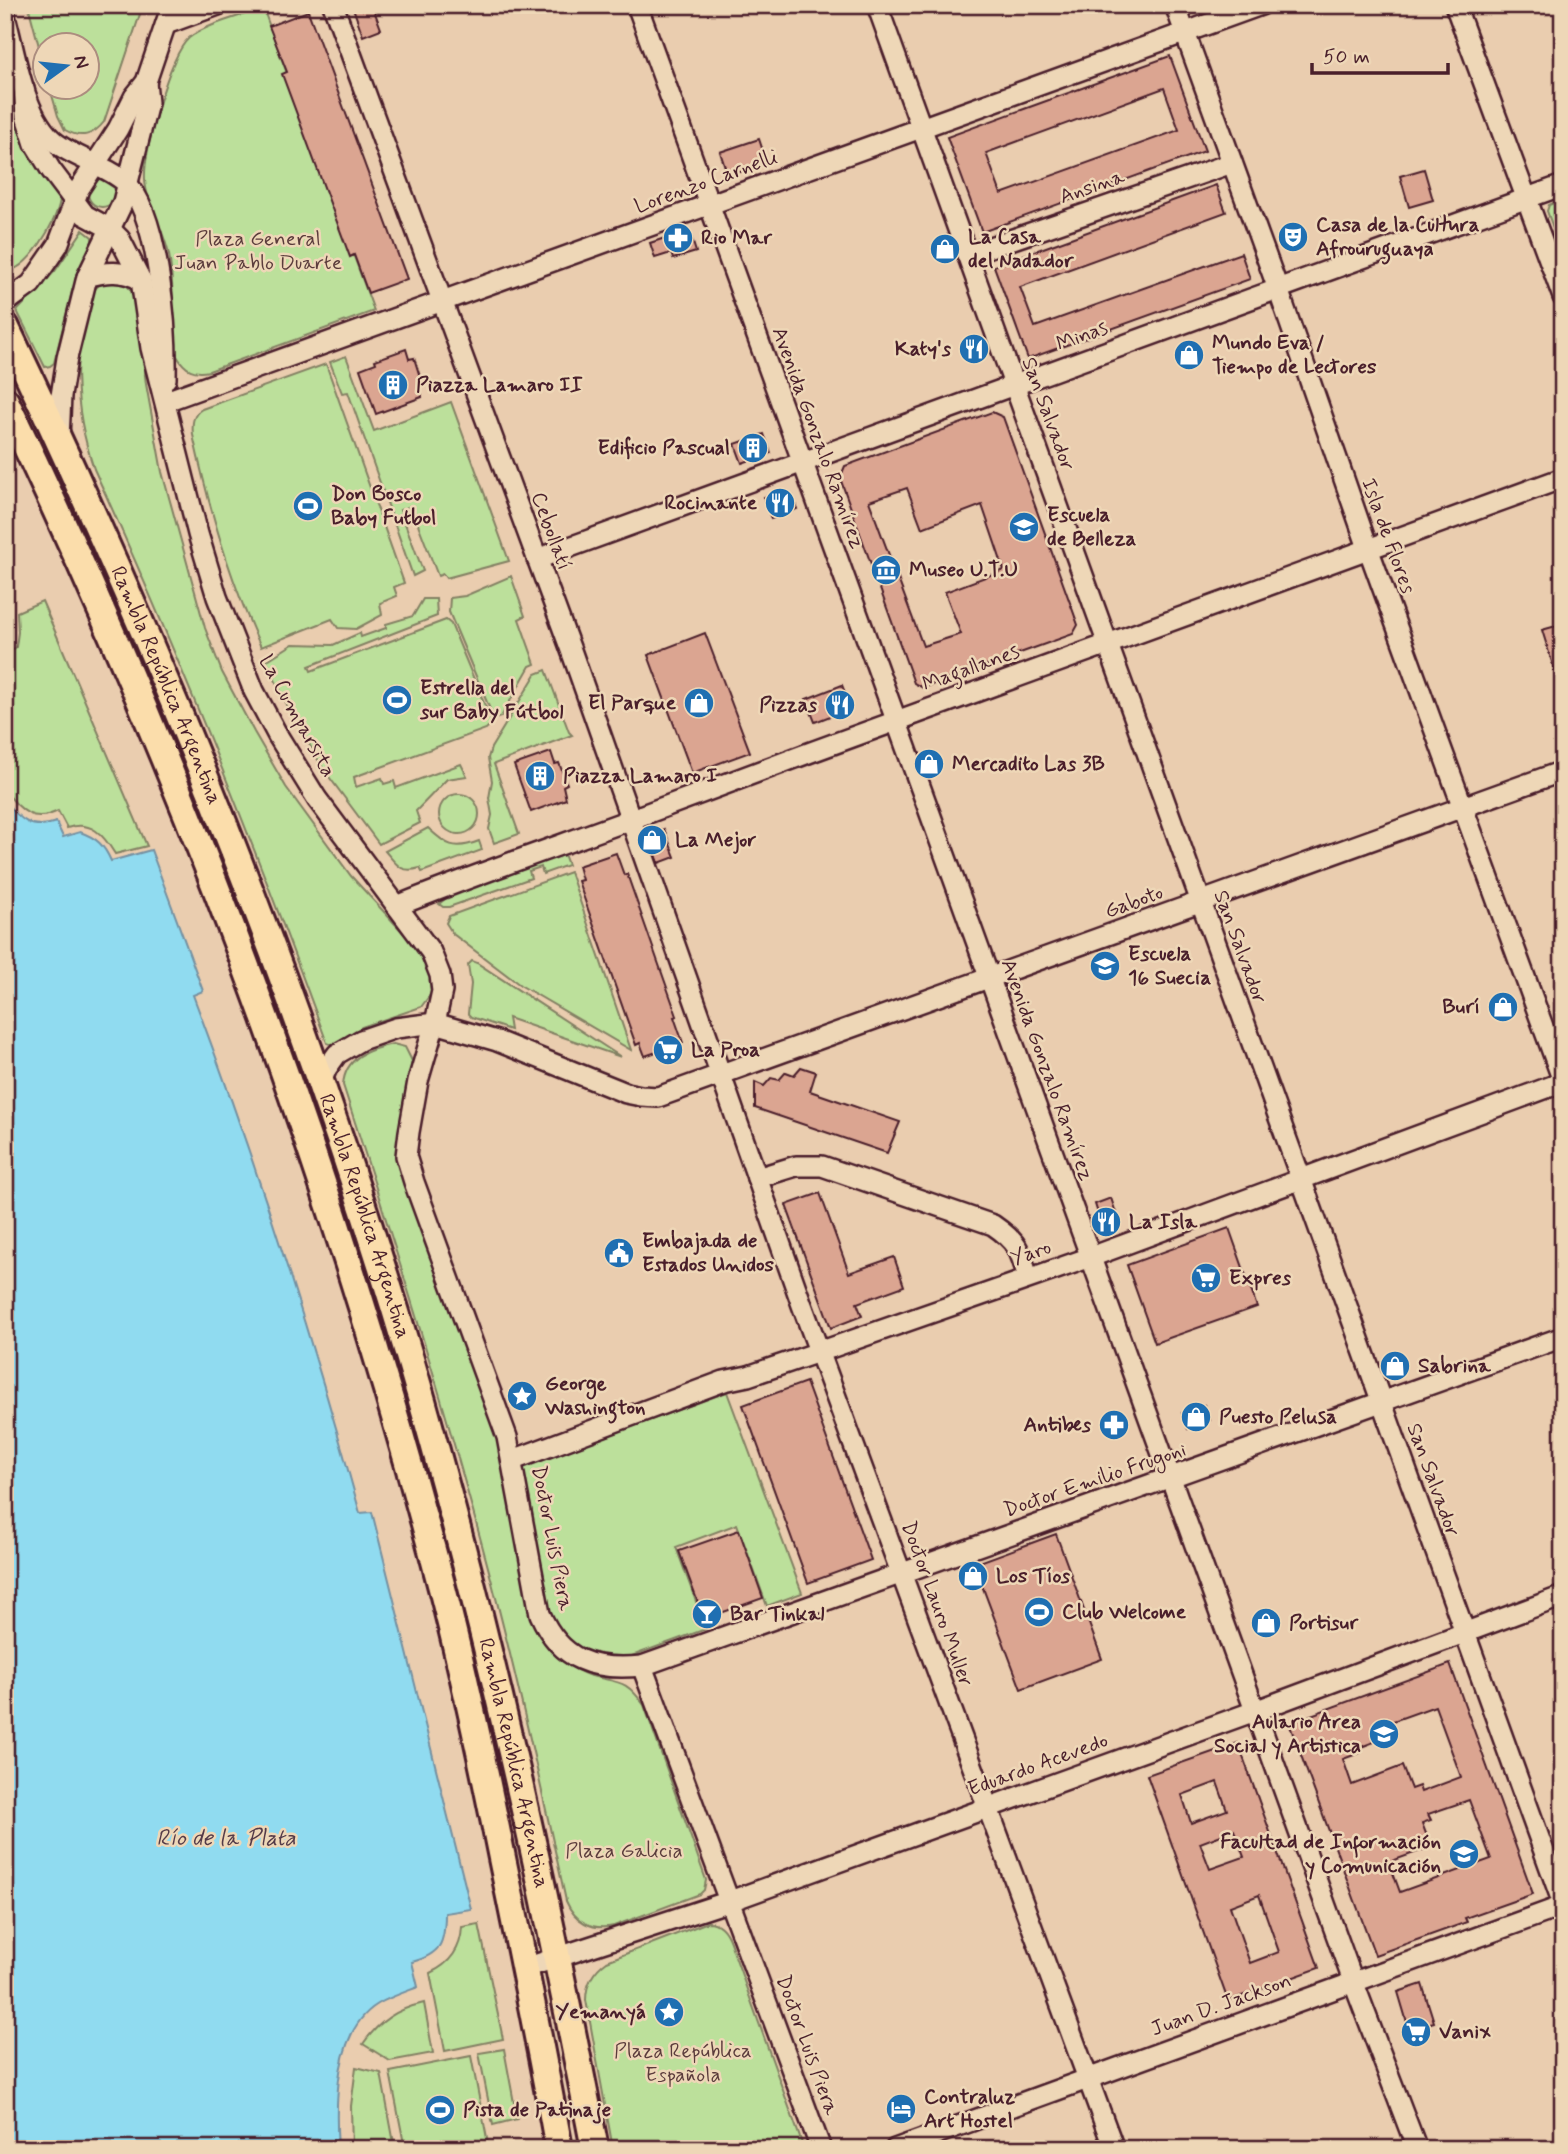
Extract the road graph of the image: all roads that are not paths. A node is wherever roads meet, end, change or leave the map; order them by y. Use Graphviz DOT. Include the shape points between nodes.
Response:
graph roads {
  1 [pos="218,5"];
  2 [pos="333,5"];
  3 [pos="637,5"];
  4 [pos="877,5"];
  5 [pos="1175,5"];
  6 [pos="1261,5"];
  7 [pos="1455,5"];
  8 [pos="169,14"];
  9 [pos="5,16"];
  10 [pos="1185,33"];
  11 [pos="146,82"];
  12 [pos="24,89"];
  13 [pos="921,128"];
  14 [pos="1232,163"];
  15 [pos="96,165"];
  16 [pos="127,183"];
  17 [pos="1563,185"];
  18 [pos="1526,198"];
  19 [pos="74,204"];
  20 [pos="709,204"];
  21 [pos="109,228"];
  22 [pos="967,255"];
  23 [pos="87,277"];
  24 [pos="141,280"];
  25 [pos="1278,289"];
  26 [pos="1563,297"];
  27 [pos="443,301"];
  28 [pos="5,303"];
  29 [pos="5,326"];
  30 [pos="1014,385"];
  31 [pos="5,401"];
  32 [pos="166,401"];
  33 [pos="59,439"];
  34 [pos="803,463"];
  35 [pos="1563,478"];
  36 [pos="1368,548"];
  37 [pos="537,559"];
  38 [pos="1107,643"];
  39 [pos="896,720"];
  40 [pos="1563,771"];
  41 [pos="1463,807"];
  42 [pos="630,820"];
  43 [pos="1200,902"];
  44 [pos="397,906"];
  45 [pos="990,978"];
  46 [pos="435,1023"];
  47 [pos="721,1074"];
  48 [pos="1563,1081"];
  49 [pos="320,1084"];
  50 [pos="757,1178"];
  51 [pos="1300,1178"];
  52 [pos="1090,1257"];
  53 [pos="1028,1278"];
  54 [pos="1563,1337"];
  55 [pos="819,1352"];
  56 [pos="1381,1402"];
  57 [pos="513,1460"];
  58 [pos="1172,1478"];
  59 [pos="902,1572"];
  60 [pos="1563,1595"];
  61 [pos="1465,1632"];
  62 [pos="642,1666"];
  63 [pos="1255,1711"];
  64 [pos="987,1807"];
  65 [pos="730,1901"];
  66 [pos="1563,1905"];
  67 [pos="559,1958"];
  68 [pos="525,1968"];
  69 [pos="1353,1981"];
  70 [pos="1087,2078"];
  71 [pos="559,2149"];
  72 [pos="595,2149"];
  73 [pos="821,2149"];
  74 [pos="895,2149"];
  75 [pos="1114,2149"];
  76 [pos="1417,2149"];
  1 -- 8 [label="street"];
  2 -- 27 [label="street, Cebollatí"];
  3 -- 20 [label="street, Avenida Gonzalo Ramírez"];
  4 -- 13 [label="street, San Salvador"];
  5 -- 10 [label="street, Isla de Flores"];
  6 -- 10 [label="street, Lorenzo Carnelli"];
  7 -- 18 [label="street"];
  8 -- 11 [label="street"];
  9 -- 12 [label="street, La Cumparsita"];
  10 -- 13 [label="street, Lorenzo Carnelli"];
  10 -- 14 [label="street, Isla de Flores"];
  11 -- 15 [label="street"];
  11 -- 16 [label="street" via="148,103"];
  12 -- 15 [label="street, La Cumparsita" via="37,119 56,143"];
  12 -- 19 [label="street, La Cumparsita" via="35,144"];
  13 -- 20 [label="street, Lorenzo Carnelli"];
  13 -- 22 [label="street, San Salvador"];
  14 -- 22 [label="street, Ansina"];
  14 -- 25 [label="street, Isla de Flores"];
  15 -- 16 [label="street, La Cumparsita"];
  15 -- 19 [label="street"];
  16 -- 21 [label="street"];
  16 -- 32 [label="street, La Cumparsita" via="144,213 156,262 167,351"];
  17 -- 18 [label="street, Minas"];
  18 -- 25 [label="street, Minas"];
  18 -- 26 [label="street"];
  19 -- 21 [label="street, La Cumparsita"];
  19 -- 28 [label="street" via="44,267 31,284"];
  20 -- 27 [label="street, Lorenzo Carnelli"];
  20 -- 34 [label="street, Avenida Gonzalo Ramírez"];
  21 -- 23 [label="street"];
  21 -- 24 [label="street, La Cumparsita" via="120,239"];
  22 -- 30 [label="street, San Salvador"];
  23 -- 24 [label="street" via="122,273"];
  23 -- 33 [label="street" via="67,358"];
  24 -- 32 [label="street, La Cumparsita"];
  25 -- 30 [label="street, Minas"];
  25 -- 36 [label="street, Isla de Flores"];
  27 -- 32 [label="street, Lorenzo Carnelli"];
  27 -- 37 [label="street, Cebollatí"];
  29 -- 33 [label="main road, Rambla República Argentina"];
  30 -- 34 [label="street, Minas"];
  30 -- 38 [label="street, San Salvador"];
  31 -- 68 [label="main road, Rambla República Argentina" via="137,690 245,962 291,1094 378,1360 441,1587"];
  32 -- 44 [label="street, La Cumparsita" via="217,597 254,691 317,799"];
  33 -- 49 [label="main road, Rambla República Argentina" via="181,717"];
  34 -- 37 [label="street, Minas"];
  34 -- 39 [label="street, Avenida Gonzalo Ramírez"];
  35 -- 36 [label="street, Magallanes"];
  36 -- 38 [label="street, Magallanes"];
  36 -- 41 [label="street, Isla de Flores"];
  37 -- 42 [label="street, Cebollatí"];
  38 -- 39 [label="street, Magallanes"];
  38 -- 43 [label="street, San Salvador"];
  39 -- 42 [label="street, Magallanes"];
  39 -- 45 [label="street, Avenida Gonzalo Ramírez"];
  40 -- 41 [label="street, Gaboto"];
  41 -- 43 [label="street, Gaboto"];
  41 -- 48 [label="street, Isla de Flores"];
  42 -- 44 [label="street, Magallanes"];
  42 -- 47 [label="street, Cebollatí"];
  43 -- 45 [label="street, Gaboto"];
  43 -- 51 [label="street, San Salvador"];
  44 -- 46 [label="street, La Cumparsita" via="431,952 440,975 442,991"];
  45 -- 47 [label="street, Gaboto"];
  45 -- 52 [label="street, Avenida Gonzalo Ramírez"];
  46 -- 47 [label="street, Gaboto" via="497,1041 641,1097 658,1097"];
  46 -- 49 [label="street" via="396,1028 361,1040 337,1054"];
  46 -- 57 [label="street, Doctor Luis Piera" via="418,1081 406,1156"];
  47 -- 50 [label="street, Doctor Lauro Muller"];
  48 -- 51 [label="street, Yaro"];
  49 -- 67 [label="main road, Rambla República Argentina" via="410,1357 448,1495 502,1704"];
  50 -- 53 [label="street" via="796,1166 822,1166 993,1225 1012,1238"];
  50 -- 55 [label="street, Doctor Lauro Muller"];
  51 -- 52 [label="street, Yaro"];
  51 -- 56 [label="street, San Salvador"];
  52 -- 53 [label="street, Yaro"];
  52 -- 58 [label="street, Avenida Gonzalo Ramírez"];
  53 -- 55 [label="street, Yaro"];
  54 -- 56 [label="street, Doctor Emilio Frugoni"];
  55 -- 57 [label="street, Yaro" via="724,1381"];
  55 -- 59 [label="street, Doctor Lauro Muller"];
  56 -- 58 [label="street, Doctor Emilio Frugoni"];
  56 -- 61 [label="street, San Salvador"];
  57 -- 62 [label="street, Doctor Luis Piera" via="534,1586 547,1630 580,1661 599,1667"];
  58 -- 59 [label="street, Doctor Emilio Frugoni"];
  58 -- 63 [label="street, Avenida Gonzalo Ramírez"];
  59 -- 62 [label="street, Doctor Emilio Frugoni"];
  59 -- 64 [label="street, Doctor Lauro Muller"];
  60 -- 61 [label="street, Eduardo Acevedo"];
  61 -- 63 [label="street, Eduardo Acevedo"];
  61 -- 66 [label="street, San Salvador"];
  62 -- 65 [label="street, Doctor Luis Piera"];
  63 -- 64 [label="street, Eduardo Acevedo"];
  63 -- 69 [label="street, Avenida Gonzalo Ramírez"];
  64 -- 65 [label="street, Eduardo Acevedo"];
  64 -- 70 [label="street, Doctor Lauro Muller"];
  65 -- 67 [label="street, Eduardo Acevedo"];
  65 -- 73 [label="street, Doctor Luis Piera"];
  66 -- 69 [label="street, Juan D. Jackson"];
  67 -- 68 [label="street, Eduardo Acevedo"];
  67 -- 72 [label="main road, Rambla República Argentina"];
  68 -- 71 [label="main road, Rambla República Argentina"];
  69 -- 70 [label="street, Juan D. Jackson"];
  69 -- 76 [label="street, Avenida Gonzalo Ramírez"];
  70 -- 74 [label="street, Juan D. Jackson"];
  70 -- 75 [label="street, Doctor Lauro Muller"];
}
